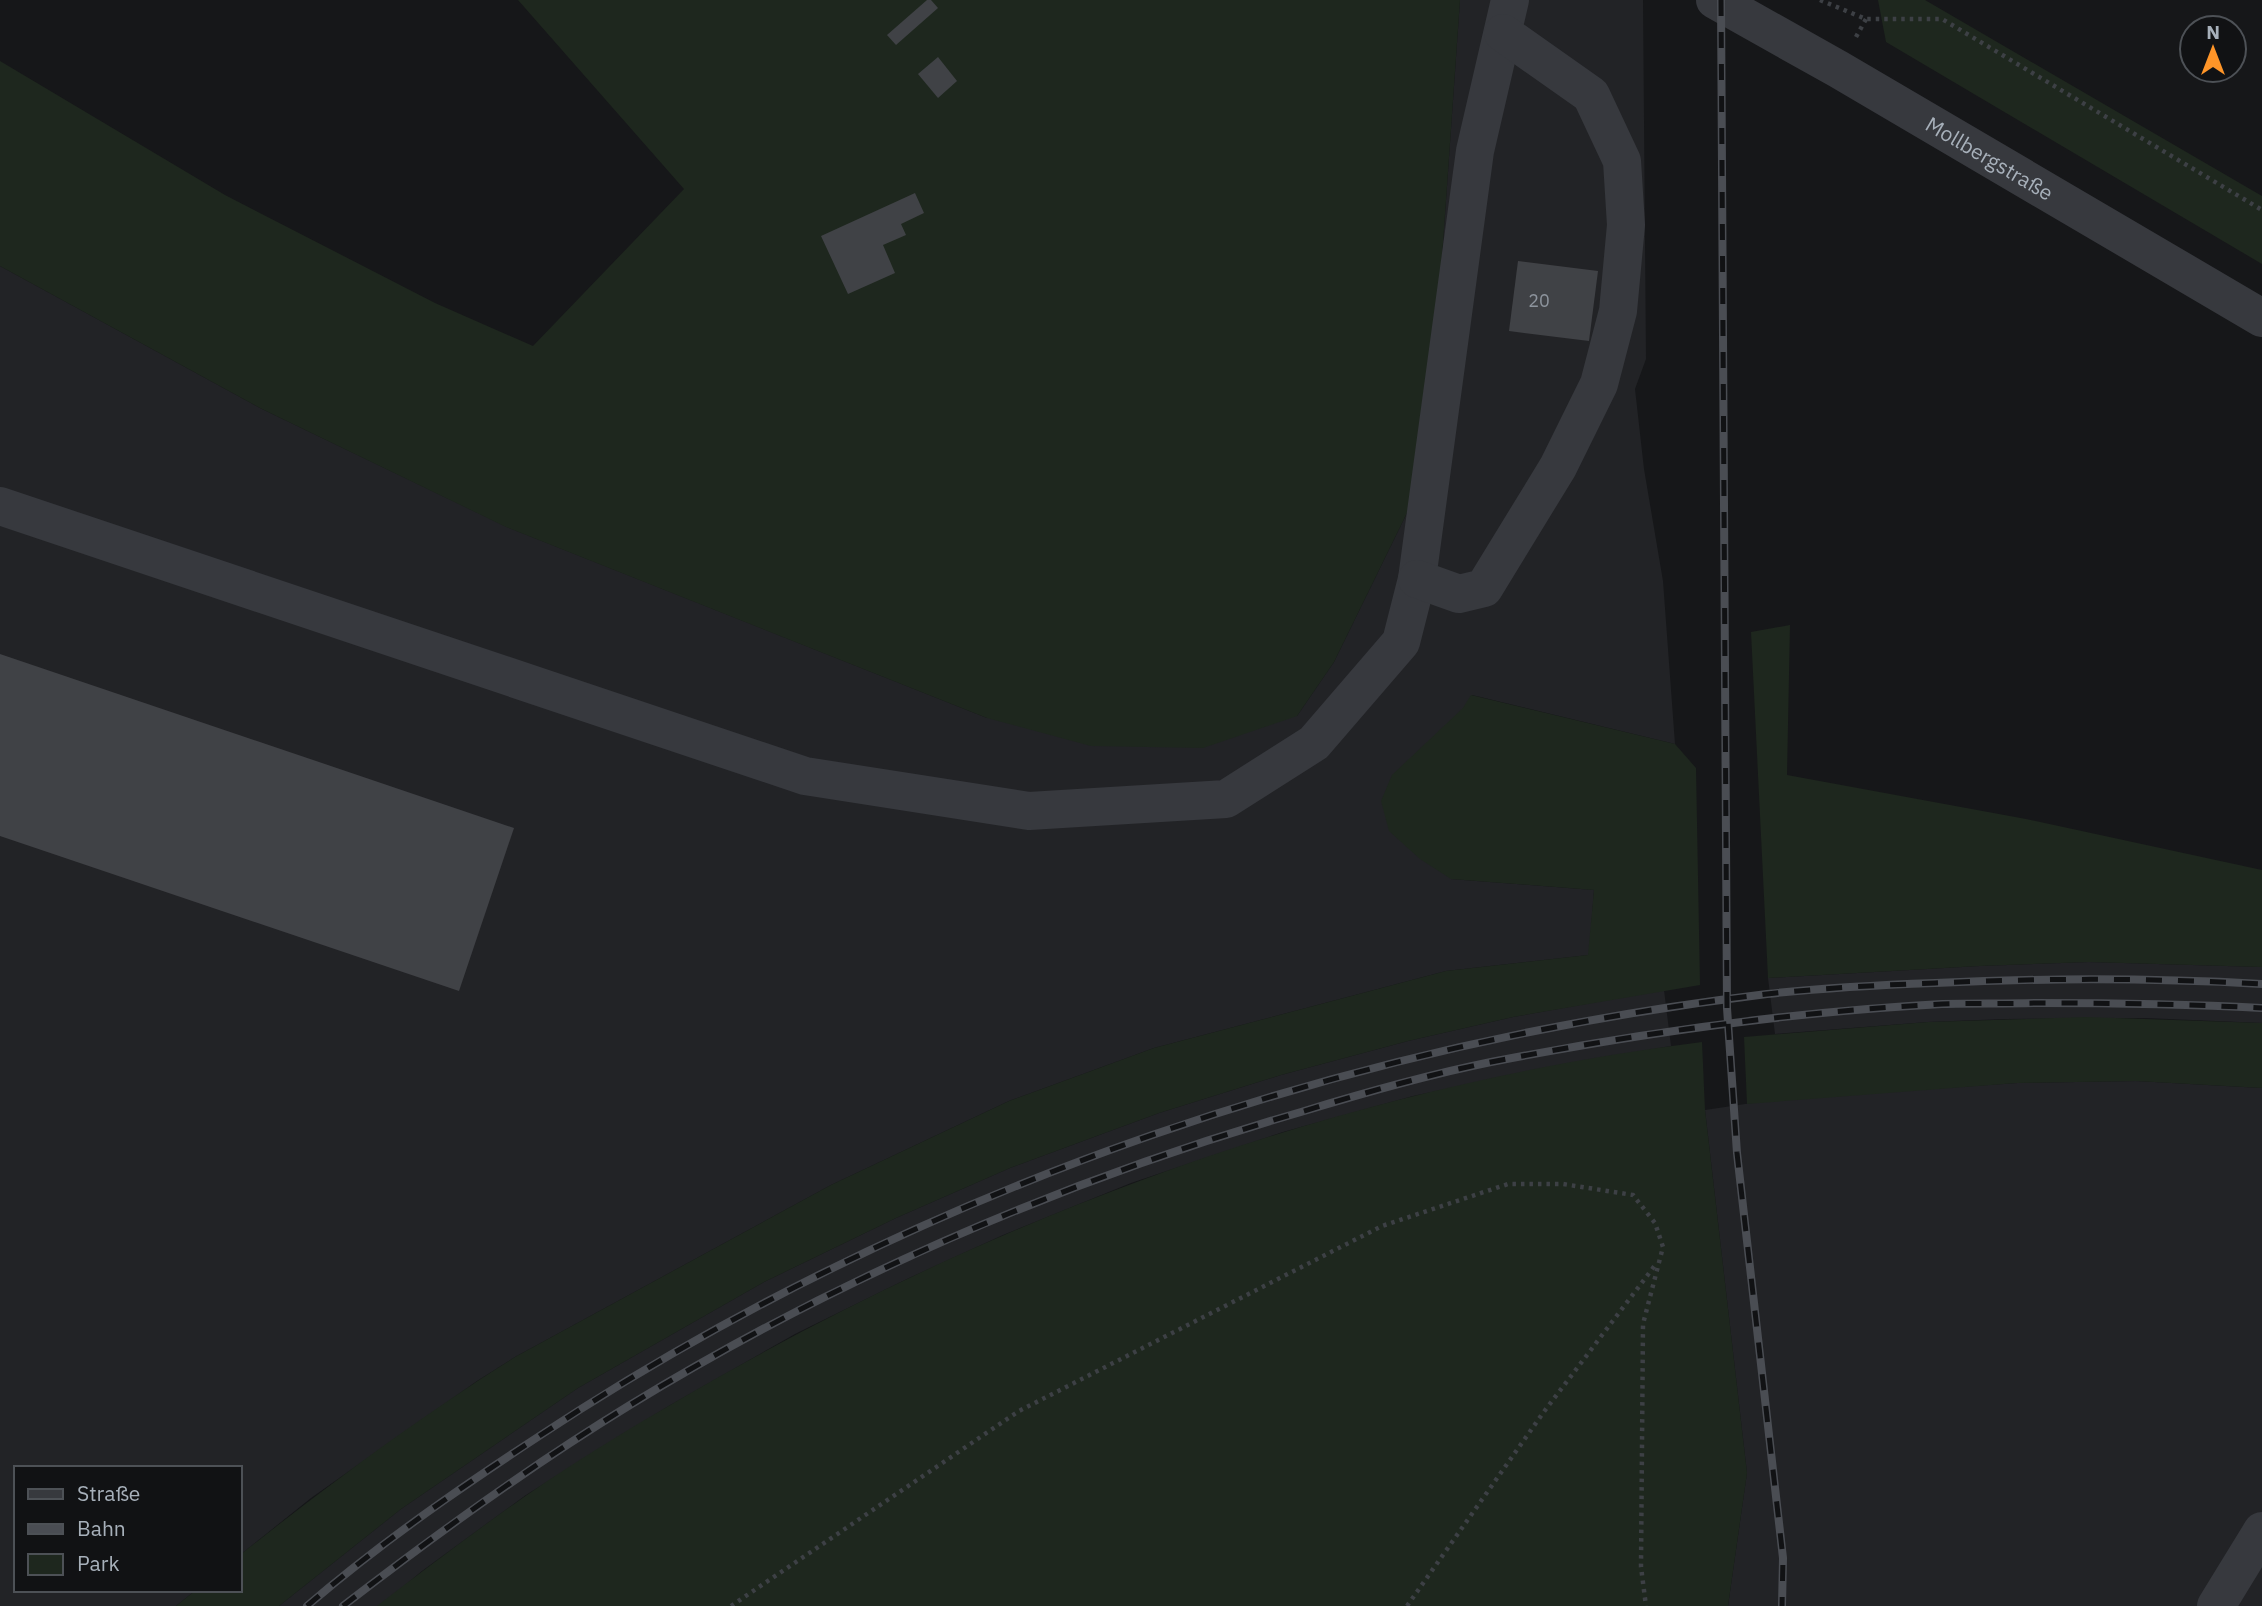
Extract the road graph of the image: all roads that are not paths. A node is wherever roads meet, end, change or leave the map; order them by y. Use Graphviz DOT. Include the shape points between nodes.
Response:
graph roads {
  1 [pos="1715,0"];
  2 [pos="1506,16"];
  3 [pos="2262,318"];
  4 [pos="0,506"];
  5 [pos="1417,579"];
  6 [pos="2262,1531"];
  7 [pos="2216,1606"];
  1 -- 3 [label="street, Mollbergstraße"];
  2 -- 5 [label="street" via="1475,150"];
  2 -- 5 [label="street" via="1591,95 1622,161 1626,225 1618,311 1599,384 1564,455 1484,588 1459,594"];
  4 -- 5 [label="street" via="805,776 1029,811 1226,799 1314,743 1401,642"];
  6 -- 7 [label="street"];
}
